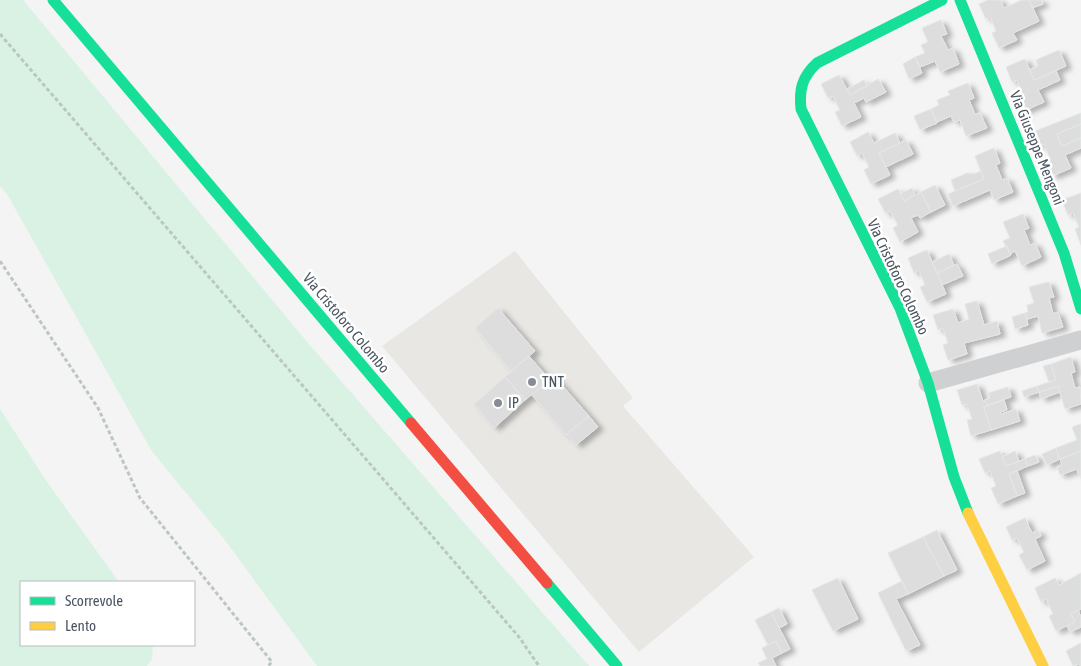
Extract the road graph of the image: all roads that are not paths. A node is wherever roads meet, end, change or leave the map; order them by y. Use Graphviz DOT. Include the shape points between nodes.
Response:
graph roads {
  1 [pos="53,0"];
  2 [pos="942,0"];
  3 [pos="960,0"];
  4 [pos="1081,309"];
  5 [pos="1081,340"];
  6 [pos="928,384"];
  7 [pos="617,666"];
  8 [pos="1043,666"];
  1 -- 7 [label="street, Via Cristoforo Colombo"];
  2 -- 6 [label="street, Via Cristoforo Colombo" via="817,63 805,73 798,91 801,109 900,308"];
  3 -- 4 [label="street, Via Giuseppe Mengoni" via="1064,253"];
  5 -- 6 [label="street"];
  6 -- 8 [label="street, Via Cristoforo Colombo" via="964,504"];
}
